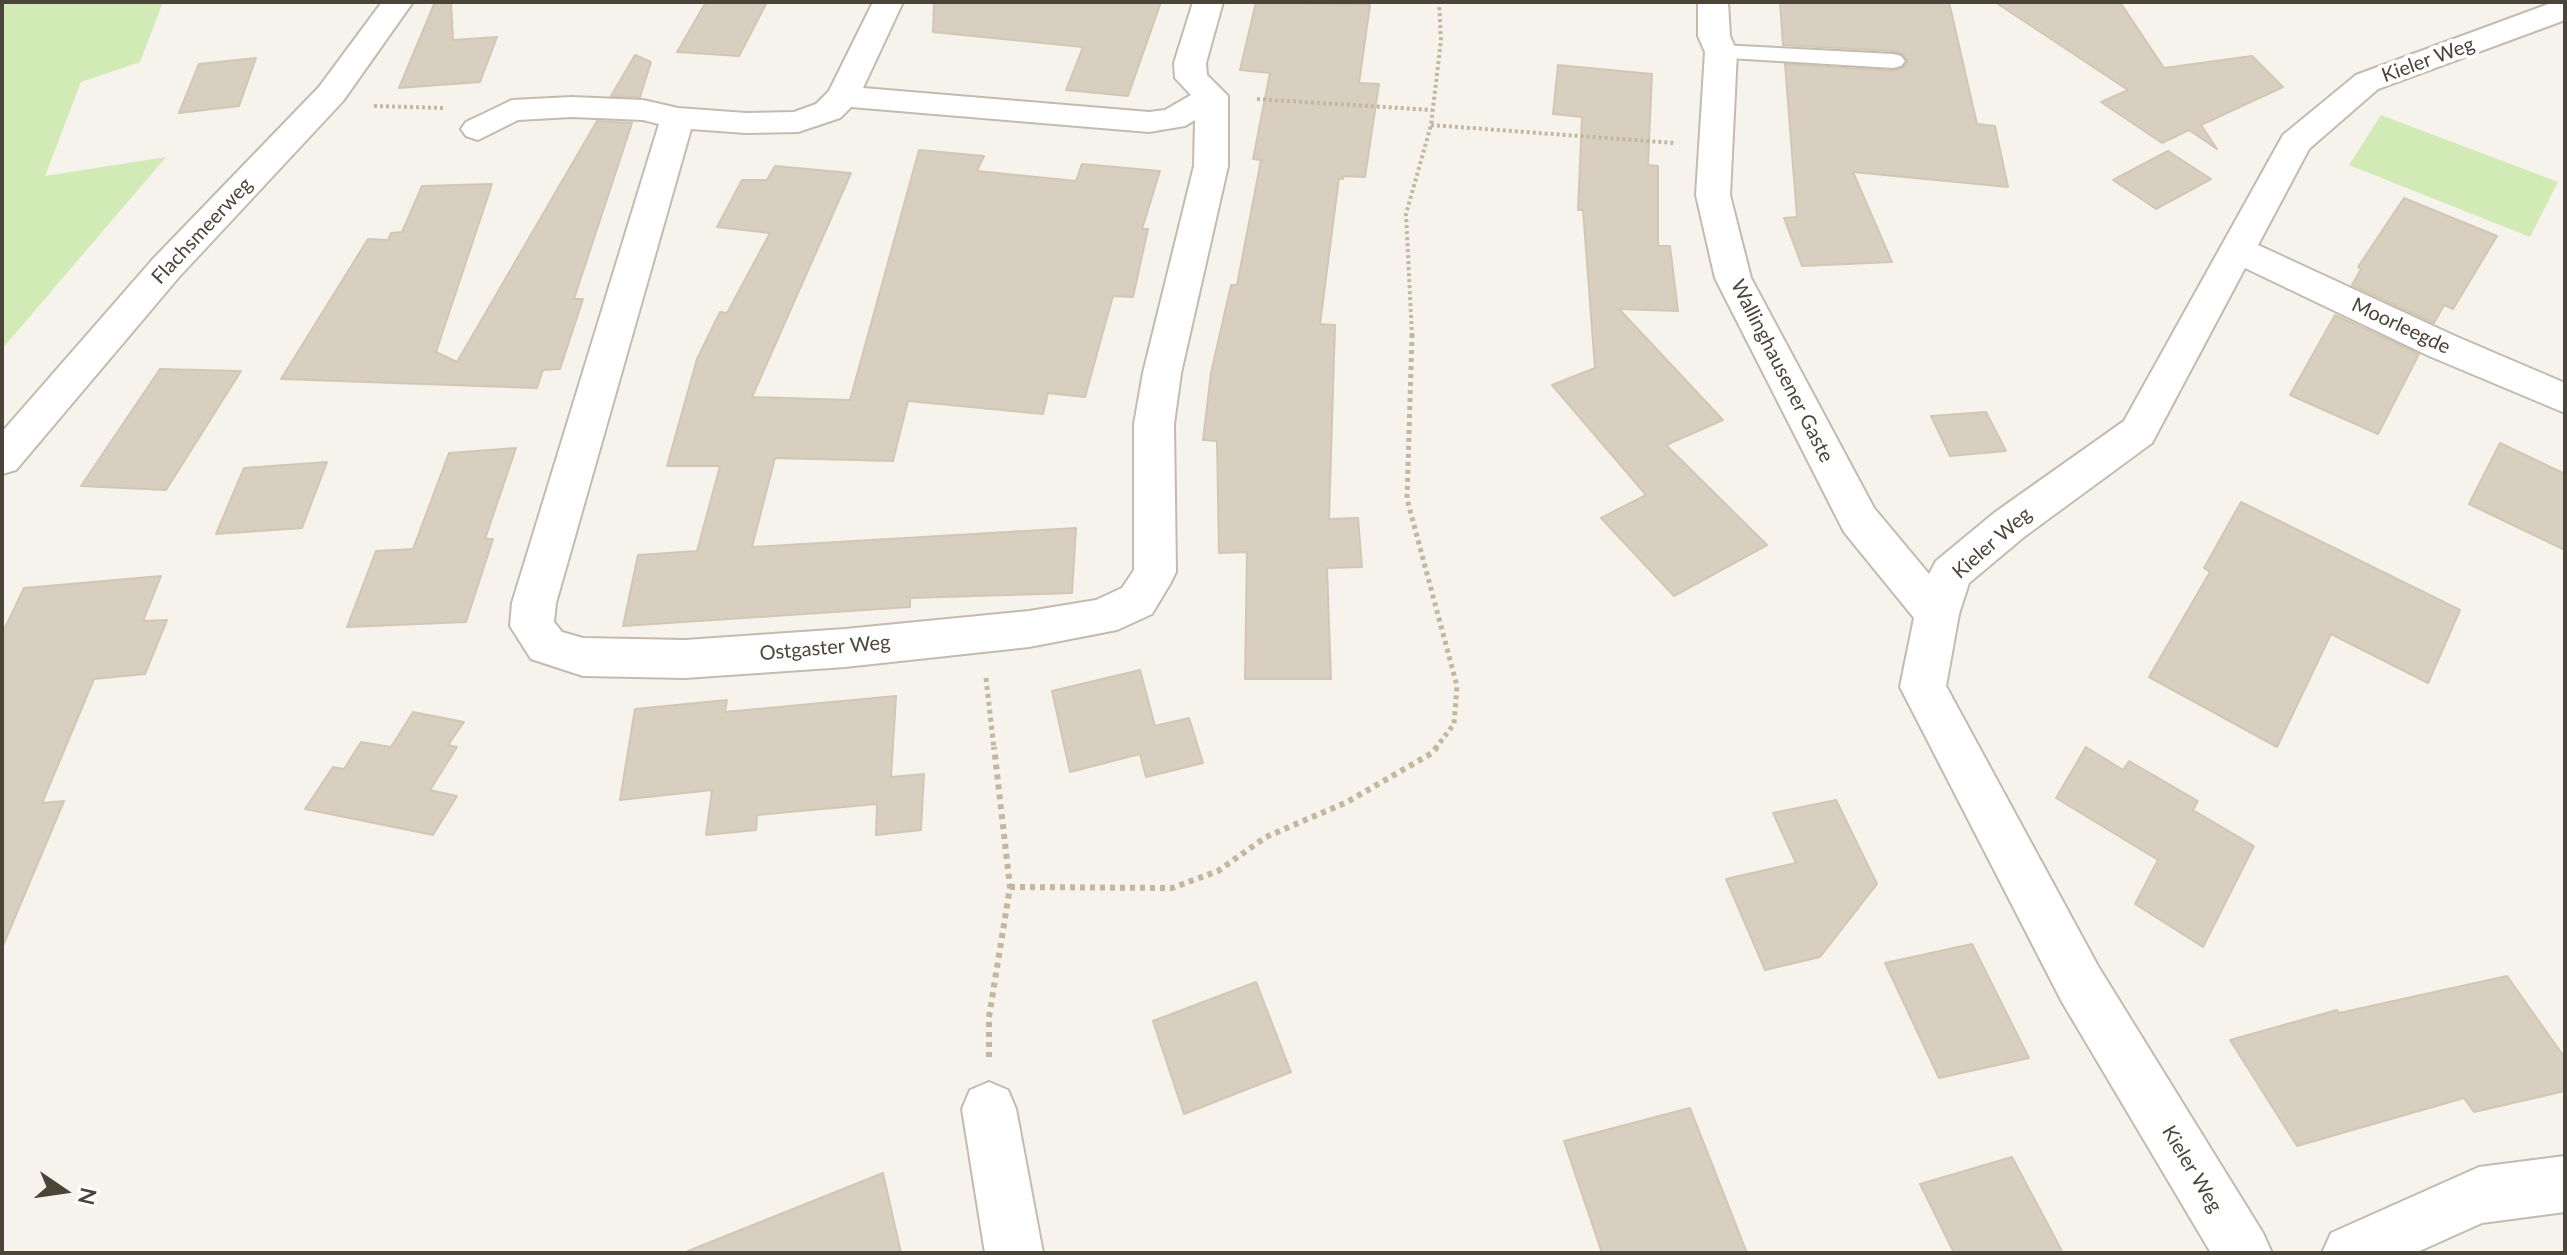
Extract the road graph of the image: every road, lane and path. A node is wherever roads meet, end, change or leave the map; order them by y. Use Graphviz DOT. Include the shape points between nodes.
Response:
graph roads {
  1 [pos="398,2"];
  2 [pos="888,2"];
  3 [pos="1208,2"];
  4 [pos="1439,2"];
  5 [pos="1713,2"];
  6 [pos="2565,9"];
  7 [pos="1721,52"];
  8 [pos="1893,61"];
  9 [pos="843,96"];
  10 [pos="1212,96"];
  11 [pos="321,105"];
  12 [pos="522,110"];
  13 [pos="1432,110"];
  14 [pos="678,118"];
  15 [pos="1431,125"];
  16 [pos="478,129"];
  17 [pos="1718,146"];
  18 [pos="2238,250"];
  19 [pos="2565,399"];
  20 [pos="2,459"];
  21 [pos="1937,614"];
  22 [pos="981,634"];
  23 [pos="1010,887"];
  24 [pos="989,1109"];
  25 [pos="2565,1184"];
  26 [pos="1014,1253"];
  27 [pos="2243,1253"];
  28 [pos="2351,1253"];
  1 -- 11 [label="street, Flachsmeerweg"];
  2 -- 9 [label="street"];
  3 -- 10 [label="street" via="1190,63 1191,78"];
  4 -- 13 [label="path" via="1441,40"];
  5 -- 7 [label="street, Wallinghausener Gaste" via="1714,36"];
  6 -- 18 [label="street, Kieler Weg" via="2367,82 2295,143"];
  7 -- 8 [label="lane"];
  7 -- 17 [label="street, Wallinghausener Gaste"];
  9 -- 10 [label="street" via="1149,122 1173,119"];
  9 -- 14 [label="street" via="828,111 798,122"];
  10 -- 13 [label="path"];
  10 -- 22 [label="street, Ostgaster Weg" via="1211,166 1154,424 1155,572 1137,601 1102,617"];
  11 -- 12 [label="path"];
  11 -- 20 [label="street, Flachsmeerweg" via="166,268"];
  12 -- 14 [label="street" via="643,110"];
  12 -- 16 [label="street"];
  13 -- 15 [label="path"];
  14 -- 22 [label="street, Ostgaster Weg" via="534,603 532,626 547,646 583,657 670,659"];
  15 -- 17 [label="path"];
  15 -- 23 [label="path" via="1406,214 1413,367 1407,499 1457,686 1454,724 1432,753 1347,802 1266,837 1218,871 1195,880 1172,888"];
  17 -- 21 [label="street, Wallinghausener Gaste" via="1713,195 1733,278 1859,520"];
  18 -- 19 [label="street, Moorleegde"];
  18 -- 21 [label="street, Kieler Weg" via="2138,432 1951,573"];
  21 -- 27 [label="street, Kieler Weg" via="1923,687 2080,984"];
  22 -- 23 [label="path"];
  23 -- 24 [label="path" via="989,1017"];
  24 -- 26 [label="street"];
  25 -- 28 [label="street" via="2479,1195"];
}
